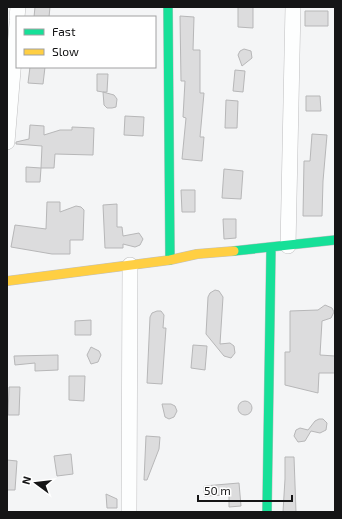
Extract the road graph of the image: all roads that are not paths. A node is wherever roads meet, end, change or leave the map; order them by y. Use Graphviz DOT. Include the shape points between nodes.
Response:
graph roads {
  1 [pos="168,7"];
  2 [pos="293,7"];
  3 [pos="16,35"];
  4 [pos="7,142"];
  5 [pos="335,240"];
  6 [pos="288,246"];
  7 [pos="272,248"];
  8 [pos="170,260"];
  9 [pos="130,265"];
  10 [pos="7,281"];
  11 [pos="129,512"];
  12 [pos="267,512"];
  1 -- 8 [label="street"];
  2 -- 6 [label="street"];
  3 -- 4 [label="street"];
  5 -- 6 [label="street"];
  6 -- 7 [label="street"];
  7 -- 8 [label="street" via="197,254"];
  7 -- 12 [label="street"];
  8 -- 9 [label="street"];
  9 -- 10 [label="street"];
  9 -- 11 [label="street"];
}
